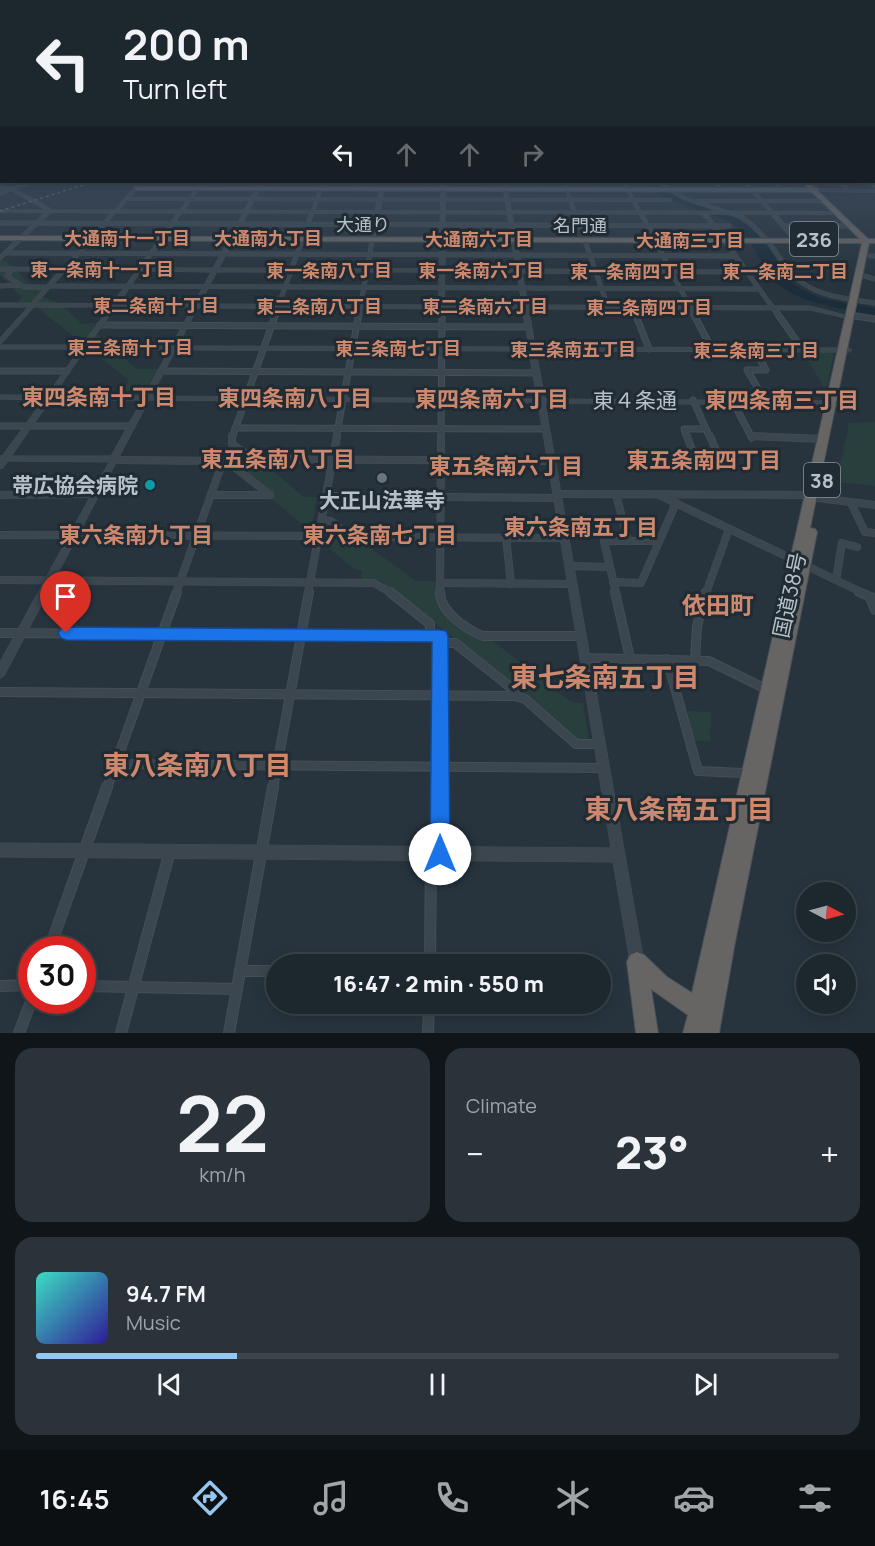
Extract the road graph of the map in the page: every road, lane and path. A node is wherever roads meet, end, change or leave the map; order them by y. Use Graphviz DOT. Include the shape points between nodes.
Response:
graph roads {
  1 [pos="16,186"];
  2 [pos="566,186"];
  3 [pos="626,186"];
  4 [pos="664,186"];
  5 [pos="719,186"];
  6 [pos="749,186"];
  7 [pos="779,186"];
  8 [pos="811,186"];
  9 [pos="844,186"];
  10 [pos="0,188"];
  11 [pos="9,188"];
  12 [pos="136,188"];
  13 [pos="197,188"];
  14 [pos="258,188"];
  15 [pos="320,188"];
  16 [pos="382,189"];
  17 [pos="443,189"];
  18 [pos="505,189"];
  19 [pos="567,189"];
  20 [pos="628,189"];
  21 [pos="667,189"];
  22 [pos="721,189"];
  23 [pos="848,189"];
  24 [pos="875,189"];
  25 [pos="752,190"];
  26 [pos="782,190"];
  27 [pos="815,190"];
  28 [pos="0,194"];
  29 [pos="126,199"];
  30 [pos="316,199"];
  31 [pos="189,200"];
  32 [pos="252,200"];
  33 [pos="380,200"];
  34 [pos="443,200"];
  35 [pos="507,200"];
  36 [pos="570,200"];
  37 [pos="670,200"];
  38 [pos="634,201"];
  39 [pos="697,201"];
  40 [pos="762,201"];
  41 [pos="826,201"];
  42 [pos="0,211"];
  43 [pos="50,211"];
  44 [pos="116,211"];
  45 [pos="180,211"];
  46 [pos="246,211"];
  47 [pos="312,212"];
  48 [pos="378,212"];
  49 [pos="443,212"];
  50 [pos="509,212"];
  51 [pos="575,212"];
  52 [pos="640,212"];
  53 [pos="702,213"];
  54 [pos="731,213"];
  55 [pos="772,213"];
  56 [pos="838,213"];
  57 [pos="36,224"];
  58 [pos="104,224"];
  59 [pos="172,224"];
  60 [pos="239,224"];
  61 [pos="308,224"];
  62 [pos="375,224"];
  63 [pos="443,224"];
  64 [pos="2,225"];
  65 [pos="511,225"];
  66 [pos="579,225"];
  67 [pos="647,225"];
  68 [pos="713,225"];
  69 [pos="729,226"];
  70 [pos="783,226"];
  71 [pos="852,226"];
  72 [pos="0,238"];
  73 [pos="22,238"];
  74 [pos="92,238"];
  75 [pos="161,238"];
  76 [pos="232,238"];
  77 [pos="303,239"];
  78 [pos="372,239"];
  79 [pos="443,239"];
  80 [pos="514,239"];
  81 [pos="584,239"];
  82 [pos="795,239"];
  83 [pos="655,240"];
  84 [pos="725,240"];
  85 [pos="765,240"];
  86 [pos="871,240"];
  87 [pos="78,254"];
  88 [pos="151,254"];
  89 [pos="224,254"];
  90 [pos="297,254"];
  91 [pos="370,254"];
  92 [pos="2,255"];
  93 [pos="443,255"];
  94 [pos="516,255"];
  95 [pos="589,255"];
  96 [pos="663,255"];
  97 [pos="736,256"];
  98 [pos="872,256"];
  99 [pos="0,269"];
  100 [pos="12,269"];
  101 [pos="64,269"];
  102 [pos="139,270"];
  103 [pos="215,270"];
  104 [pos="291,270"];
  105 [pos="367,270"];
  106 [pos="443,270"];
  107 [pos="519,271"];
  108 [pos="595,271"];
  109 [pos="671,271"];
  110 [pos="747,272"];
  111 [pos="864,276"];
  112 [pos="875,279"];
  113 [pos="21,285"];
  114 [pos="0,286"];
  115 [pos="127,286"];
  116 [pos="49,287"];
  117 [pos="206,287"];
  118 [pos="285,287"];
  119 [pos="364,288"];
  120 [pos="442,288"];
  121 [pos="522,288"];
  122 [pos="601,288"];
  123 [pos="680,289"];
  124 [pos="759,289"];
  125 [pos="855,300"];
  126 [pos="875,303"];
  127 [pos="0,305"];
  128 [pos="33,305"];
  129 [pos="114,305"];
  130 [pos="196,305"];
  131 [pos="279,306"];
  132 [pos="360,306"];
  133 [pos="442,306"];
  134 [pos="525,307"];
  135 [pos="608,307"];
  136 [pos="632,307"];
  137 [pos="690,307"];
  138 [pos="773,307"];
  139 [pos="852,315"];
  140 [pos="875,320"];
  141 [pos="100,325"];
  142 [pos="185,325"];
  143 [pos="271,326"];
  144 [pos="356,326"];
  145 [pos="442,326"];
  146 [pos="528,327"];
  147 [pos="0,342"];
  148 [pos="0,347"];
  149 [pos="85,347"];
  150 [pos="174,347"];
  151 [pos="264,348"];
  152 [pos="352,348"];
  153 [pos="442,348"];
  154 [pos="532,349"];
  155 [pos="649,349"];
  156 [pos="712,349"];
  157 [pos="754,350"];
  158 [pos="803,350"];
  159 [pos="846,350"];
  160 [pos="0,371"];
  161 [pos="67,371"];
  162 [pos="161,371"];
  163 [pos="255,372"];
  164 [pos="348,372"];
  165 [pos="442,373"];
  166 [pos="537,373"];
  167 [pos="0,397"];
  168 [pos="49,397"];
  169 [pos="147,398"];
  170 [pos="246,398"];
  171 [pos="343,398"];
  172 [pos="442,399"];
  173 [pos="541,399"];
  174 [pos="693,400"];
  175 [pos="732,400"];
  176 [pos="765,400"];
  177 [pos="834,402"];
  178 [pos="0,426"];
  179 [pos="28,426"];
  180 [pos="132,426"];
  181 [pos="235,428"];
  182 [pos="338,428"];
  183 [pos="442,428"];
  184 [pos="546,429"];
  185 [pos="706,429"];
  186 [pos="823,439"];
  187 [pos="239,450"];
  188 [pos="3,458"];
  189 [pos="114,460"];
  190 [pos="333,460"];
  191 [pos="442,460"];
  192 [pos="552,460"];
  193 [pos="223,463"];
  194 [pos="0,466"];
  195 [pos="95,494"];
  196 [pos="616,494"];
  197 [pos="0,495"];
  198 [pos="211,495"];
  199 [pos="658,495"];
  200 [pos="326,496"];
  201 [pos="441,496"];
  202 [pos="557,496"];
  203 [pos="814,497"];
  204 [pos="676,503"];
  205 [pos="851,503"];
  206 [pos="875,505"];
  207 [pos="322,520"];
  208 [pos="729,529"];
  209 [pos="875,533"];
  210 [pos="0,535"];
  211 [pos="74,535"];
  212 [pos="196,536"];
  213 [pos="319,536"];
  214 [pos="441,537"];
  215 [pos="506,537"];
  216 [pos="564,538"];
  217 [pos="628,541"];
  218 [pos="659,541"];
  219 [pos="857,548"];
  220 [pos="800,562"];
  221 [pos="570,566"];
  222 [pos="609,567"];
  223 [pos="0,580"];
  224 [pos="836,580"];
  225 [pos="50,581"];
  226 [pos="180,581"];
  227 [pos="311,582"];
  228 [pos="613,582"];
  229 [pos="441,583"];
  230 [pos="511,584"];
  231 [pos="572,584"];
  232 [pos="873,598"];
  233 [pos="875,610"];
  234 [pos="0,633"];
  235 [pos="21,633"];
  236 [pos="160,633"];
  237 [pos="301,635"];
  238 [pos="430,636"];
  239 [pos="581,636"];
  240 [pos="441,643"];
  241 [pos="585,658"];
  242 [pos="630,658"];
  243 [pos="668,659"];
  244 [pos="695,659"];
  245 [pos="0,673"];
  246 [pos="768,690"];
  247 [pos="0,692"];
  248 [pos="138,694"];
  249 [pos="290,695"];
  250 [pos="441,695"];
  251 [pos="515,696"];
  252 [pos="600,744"];
  253 [pos="115,764"];
  254 [pos="277,764"];
  255 [pos="440,766"];
  256 [pos="604,768"];
  257 [pos="749,776"];
  258 [pos="0,850"];
  259 [pos="84,851"];
  260 [pos="170,851"];
  261 [pos="262,852"];
  262 [pos="436,854"];
  263 [pos="619,855"];
  264 [pos="54,936"];
  265 [pos="431,954"];
  266 [pos="637,962"];
  267 [pos="240,971"];
  268 [pos="266,971"];
  269 [pos="18,985"];
  270 [pos="0,986"];
  271 [pos="96,987"];
  272 [pos="134,988"];
  273 [pos="237,988"];
  274 [pos="26,1014"];
  275 [pos="429,1014"];
  276 [pos="706,1020"];
  277 [pos="19,1033"];
  278 [pos="122,1033"];
  279 [pos="229,1033"];
  280 [pos="428,1033"];
  281 [pos="648,1033"];
  282 [pos="694,1033"];
  1 -- 11 [label="street"];
  2 -- 19 [label="street"];
  3 -- 20 [label="street"];
  4 -- 21 [label="street"];
  5 -- 22 [label="street"];
  6 -- 25 [label="street"];
  7 -- 26 [label="street"];
  8 -- 27 [label="highway"];
  9 -- 23 [label="street"];
  10 -- 11 [label="street"];
  11 -- 28 [label="street"];
  11 -- 43 [label="street"];
  12 -- 13 [label="main road"];
  12 -- 29 [label="street"];
  13 -- 14 [label="main road"];
  13 -- 31 [label="street"];
  14 -- 15 [label="main road"];
  14 -- 32 [label="street"];
  15 -- 16 [label="main road"];
  15 -- 30 [label="street"];
  16 -- 17 [label="main road"];
  16 -- 33 [label="street"];
  17 -- 18 [label="main road"];
  17 -- 34 [label="street"];
  18 -- 19 [label="main road"];
  18 -- 35 [label="street"];
  19 -- 20 [label="main road"];
  19 -- 36 [label="street"];
  20 -- 21 [label="main road"];
  20 -- 38 [label="street"];
  21 -- 22 [label="main road"];
  21 -- 39 [label="street"];
  22 -- 25 [label="main road"];
  23 -- 24 [label="street"];
  23 -- 27 [label="street"];
  24 -- 27 [label="street"];
  25 -- 26 [label="main road"];
  25 -- 40 [label="street"];
  26 -- 27 [label="main road"];
  27 -- 41 [label="highway"];
  27 -- 86 [label="highway"];
  29 -- 31 [label="street"];
  29 -- 44 [label="street"];
  30 -- 32 [label="street"];
  30 -- 33 [label="street"];
  30 -- 47 [label="street"];
  31 -- 32 [label="street"];
  31 -- 45 [label="street"];
  32 -- 46 [label="street"];
  33 -- 34 [label="street"];
  33 -- 48 [label="street"];
  34 -- 35 [label="street"];
  34 -- 49 [label="street"];
  35 -- 36 [label="street"];
  35 -- 50 [label="street"];
  36 -- 38 [label="street"];
  36 -- 51 [label="street"];
  37 -- 38 [label="street"];
  38 -- 52 [label="street"];
  39 -- 40 [label="street"];
  39 -- 54 [label="street"];
  40 -- 41 [label="street"];
  40 -- 55 [label="street"];
  41 -- 56 [label="highway"];
  42 -- 43 [label="street"];
  43 -- 44 [label="street"];
  43 -- 57 [label="street"];
  44 -- 45 [label="street"];
  44 -- 58 [label="street"];
  45 -- 46 [label="street"];
  45 -- 59 [label="street"];
  46 -- 47 [label="street"];
  46 -- 60 [label="street"];
  47 -- 48 [label="street"];
  47 -- 61 [label="street"];
  48 -- 49 [label="street"];
  48 -- 62 [label="street"];
  49 -- 50 [label="street"];
  49 -- 63 [label="street"];
  50 -- 51 [label="street"];
  50 -- 65 [label="street"];
  51 -- 52 [label="street"];
  51 -- 66 [label="street"];
  52 -- 53 [label="street"];
  52 -- 67 [label="street"];
  53 -- 54 [label="street"];
  53 -- 68 [label="street"];
  54 -- 55 [label="street"];
  54 -- 85 [label="street" via="756,227"];
  55 -- 56 [label="street"];
  55 -- 70 [label="street"];
  56 -- 71 [label="highway"];
  57 -- 58 [label="street, 名門通"];
  57 -- 64 [label="street, 名門通"];
  57 -- 73 [label="street"];
  58 -- 59 [label="street, 名門通"];
  58 -- 74 [label="street"];
  59 -- 60 [label="street, 名門通"];
  59 -- 75 [label="street"];
  60 -- 61 [label="street, 名門通"];
  60 -- 76 [label="street"];
  61 -- 62 [label="street, 名門通"];
  61 -- 77 [label="street"];
  62 -- 63 [label="street, 名門通"];
  62 -- 78 [label="street"];
  63 -- 65 [label="street, 名門通"];
  63 -- 79 [label="street"];
  65 -- 66 [label="street, 名門通"];
  65 -- 80 [label="street"];
  66 -- 67 [label="street, 名門通"];
  66 -- 81 [label="street"];
  67 -- 68 [label="street, 名門通"];
  67 -- 83 [label="street"];
  68 -- 69 [label="street, 名門通"];
  68 -- 84 [label="street"];
  70 -- 71 [label="street"];
  70 -- 82 [label="street"];
  71 -- 86 [label="highway"];
  72 -- 73 [label="highway, 大通り / 236"];
  73 -- 74 [label="highway, 大通り / 236"];
  73 -- 92 [label="street"];
  74 -- 75 [label="highway, 大通り / 236"];
  74 -- 87 [label="street"];
  75 -- 76 [label="highway, 大通り / 236"];
  75 -- 88 [label="street"];
  76 -- 77 [label="highway, 大通り / 236"];
  76 -- 89 [label="street"];
  77 -- 78 [label="highway, 大通り / 236"];
  77 -- 90 [label="street"];
  78 -- 79 [label="highway, 大通り / 236"];
  78 -- 91 [label="street"];
  79 -- 80 [label="highway, 大通り / 236"];
  79 -- 93 [label="street"];
  80 -- 81 [label="highway, 大通り / 236"];
  80 -- 94 [label="street"];
  81 -- 83 [label="highway, 大通り / 236"];
  81 -- 95 [label="street"];
  82 -- 85 [label="highway, 大通り / 236"];
  82 -- 86 [label="highway, 大通り / 236"];
  83 -- 84 [label="highway, 大通り / 236"];
  83 -- 96 [label="street"];
  84 -- 85 [label="highway, 大通り / 236"];
  84 -- 97 [label="street"];
  85 -- 86 [label="highway, 大通り / 236"];
  85 -- 125 [label="street" via="801,283"];
  86 -- 98 [label="highway, 国道38号 / 38"];
  86 -- 125 [label="highway, 国道38号 / 38"];
  87 -- 88 [label="street"];
  87 -- 92 [label="street"];
  87 -- 101 [label="street"];
  88 -- 89 [label="street"];
  88 -- 102 [label="street"];
  89 -- 90 [label="street"];
  89 -- 103 [label="street"];
  90 -- 91 [label="street"];
  90 -- 104 [label="street"];
  91 -- 93 [label="street"];
  91 -- 105 [label="street"];
  93 -- 94 [label="street"];
  93 -- 106 [label="street"];
  94 -- 95 [label="street"];
  94 -- 107 [label="street"];
  95 -- 96 [label="street"];
  95 -- 108 [label="street"];
  96 -- 97 [label="street"];
  96 -- 109 [label="street"];
  97 -- 110 [label="street"];
  98 -- 111 [label="highway, 国道38号 / 38"];
  99 -- 100 [label="street"];
  100 -- 101 [label="street"];
  100 -- 113 [label="street" via="8,276"];
  101 -- 102 [label="street"];
  101 -- 116 [label="street"];
  102 -- 103 [label="street"];
  102 -- 115 [label="street"];
  103 -- 104 [label="street"];
  103 -- 117 [label="street"];
  104 -- 105 [label="street"];
  104 -- 118 [label="street"];
  105 -- 106 [label="street"];
  105 -- 119 [label="street"];
  106 -- 107 [label="street"];
  106 -- 120 [label="street"];
  107 -- 108 [label="street"];
  107 -- 121 [label="street"];
  108 -- 109 [label="street"];
  108 -- 122 [label="street"];
  109 -- 110 [label="street"];
  109 -- 123 [label="street"];
  110 -- 124 [label="street"];
  111 -- 112 [label="street"];
  111 -- 125 [label="highway, 国道38号 / 38"];
  113 -- 114 [label="street"];
  113 -- 116 [label="street"];
  115 -- 116 [label="street"];
  115 -- 117 [label="street"];
  115 -- 129 [label="street"];
  116 -- 128 [label="street"];
  117 -- 118 [label="street"];
  117 -- 130 [label="street"];
  118 -- 119 [label="street"];
  118 -- 131 [label="street"];
  119 -- 120 [label="street"];
  119 -- 132 [label="street"];
  120 -- 121 [label="street"];
  120 -- 133 [label="street"];
  121 -- 122 [label="street"];
  121 -- 134 [label="street"];
  122 -- 123 [label="street"];
  122 -- 135 [label="street"];
  123 -- 124 [label="street"];
  123 -- 137 [label="street"];
  124 -- 138 [label="street"];
  125 -- 126 [label="street"];
  125 -- 139 [label="highway, 国道38号 / 38"];
  127 -- 128 [label="street"];
  128 -- 129 [label="street"];
  128 -- 147 [label="street"];
  129 -- 130 [label="street"];
  129 -- 141 [label="street"];
  130 -- 131 [label="street"];
  130 -- 142 [label="street"];
  131 -- 132 [label="street"];
  131 -- 143 [label="street"];
  132 -- 133 [label="street"];
  132 -- 144 [label="street"];
  133 -- 134 [label="street"];
  133 -- 145 [label="street"];
  134 -- 135 [label="street"];
  134 -- 146 [label="street"];
  135 -- 136 [label="street"];
  136 -- 137 [label="street"];
  136 -- 155 [label="street"];
  137 -- 138 [label="street"];
  137 -- 156 [label="street"];
  138 -- 139 [label="street" via="815,308"];
  138 -- 158 [label="street"];
  139 -- 140 [label="street"];
  139 -- 159 [label="highway, 国道38号 / 38"];
  141 -- 142 [label="street"];
  141 -- 149 [label="street"];
  142 -- 143 [label="street"];
  142 -- 150 [label="street"];
  143 -- 144 [label="street"];
  143 -- 151 [label="street"];
  144 -- 145 [label="street"];
  144 -- 152 [label="street"];
  145 -- 146 [label="street"];
  145 -- 153 [label="street"];
  146 -- 154 [label="street"];
  148 -- 149 [label="street"];
  149 -- 150 [label="street"];
  149 -- 161 [label="street"];
  150 -- 151 [label="street"];
  150 -- 162 [label="street"];
  151 -- 152 [label="street"];
  151 -- 163 [label="street"];
  152 -- 153 [label="street"];
  152 -- 164 [label="street"];
  153 -- 154 [label="street"];
  153 -- 165 [label="street"];
  154 -- 155 [label="street"];
  154 -- 166 [label="street"];
  155 -- 156 [label="street"];
  156 -- 157 [label="street"];
  157 -- 158 [label="street"];
  157 -- 176 [label="street" via="766,370 747,370"];
  158 -- 159 [label="street"];
  159 -- 177 [label="highway, 国道38号 / 38"];
  160 -- 161 [label="street"];
  161 -- 168 [label="street"];
  162 -- 163 [label="street"];
  162 -- 169 [label="street"];
  163 -- 164 [label="street"];
  163 -- 170 [label="street"];
  164 -- 165 [label="street"];
  164 -- 171 [label="street"];
  165 -- 166 [label="street"];
  165 -- 172 [label="street"];
  166 -- 173 [label="street"];
  167 -- 168 [label="street, 東４条通"];
  168 -- 169 [label="street, 東４条通"];
  168 -- 179 [label="street"];
  169 -- 170 [label="street, 東４条通"];
  169 -- 180 [label="street"];
  170 -- 171 [label="street, 東４条通"];
  170 -- 181 [label="street"];
  171 -- 172 [label="street, 東４条通"];
  171 -- 182 [label="street"];
  172 -- 173 [label="street, 東４条通"];
  172 -- 183 [label="street"];
  173 -- 174 [label="street, 東４条通"];
  173 -- 184 [label="street"];
  174 -- 175 [label="street, 東４条通"];
  174 -- 185 [label="street"];
  175 -- 176 [label="street, 東４条通"];
  175 -- 186 [label="street" via="752,438"];
  176 -- 177 [label="street, 東４条通"];
  177 -- 186 [label="highway, 国道38号 / 38"];
  177 -- 203 [label="highway, 国道38号 / 38"];
  178 -- 179 [label="street"];
  179 -- 180 [label="street"];
  179 -- 188 [label="street"];
  180 -- 189 [label="street"];
  181 -- 182 [label="street"];
  181 -- 187 [label="street" via="231,441"];
  182 -- 183 [label="street"];
  182 -- 190 [label="street"];
  183 -- 184 [label="street"];
  183 -- 191 [label="street"];
  184 -- 192 [label="street"];
  185 -- 185 [label="street" via="717,453 693,453 684,429"];
  186 -- 203 [label="highway, 国道38号 / 38"];
  187 -- 190 [label="street" via="254,459"];
  187 -- 193 [label="street"];
  188 -- 189 [label="street"];
  188 -- 194 [label="street"];
  189 -- 193 [label="street"];
  189 -- 195 [label="street"];
  190 -- 191 [label="street"];
  190 -- 200 [label="street"];
  191 -- 192 [label="street"];
  191 -- 201 [label="street"];
  192 -- 202 [label="street"];
  193 -- 198 [label="street"];
  193 -- 198 [label="street" via="233,466 270,495"];
  195 -- 197 [label="street"];
  195 -- 211 [label="street"];
  196 -- 199 [label="street"];
  196 -- 202 [label="street"];
  196 -- 217 [label="street"];
  198 -- 212 [label="street"];
  199 -- 203 [label="street"];
  199 -- 204 [label="street"];
  200 -- 201 [label="street"];
  200 -- 207 [label="street"];
  201 -- 202 [label="street"];
  201 -- 214 [label="street"];
  202 -- 216 [label="street"];
  203 -- 205 [label="street"];
  203 -- 220 [label="highway, 国道38号 / 38"];
  204 -- 208 [label="street"];
  204 -- 218 [label="street"];
  205 -- 206 [label="street"];
  205 -- 209 [label="street" via="865,532"];
  207 -- 213 [label="street"];
  207 -- 214 [label="street" via="331,521 351,537"];
  208 -- 220 [label="street"];
  208 -- 244 [label="street" via="698,618 693,639"];
  210 -- 211 [label="street"];
  211 -- 212 [label="street"];
  211 -- 225 [label="street"];
  212 -- 213 [label="street"];
  212 -- 226 [label="street"];
  213 -- 227 [label="street"];
  214 -- 215 [label="street"];
  214 -- 229 [label="street"];
  215 -- 216 [label="street"];
  215 -- 230 [label="street"];
  216 -- 221 [label="street"];
  217 -- 218 [label="street"];
  217 -- 222 [label="street" via="604,541"];
  218 -- 228 [label="street" via="641,583"];
  219 -- 224 [label="street" via="842,543"];
  220 -- 224 [label="street"];
  220 -- 246 [label="highway, 国道38号 / 38"];
  220 -- 276 [label="highway, 国道38号 / 38"];
  221 -- 222 [label="street"];
  221 -- 231 [label="street"];
  222 -- 228 [label="street"];
  223 -- 225 [label="street"];
  224 -- 232 [label="street"];
  225 -- 226 [label="street"];
  225 -- 235 [label="street"];
  226 -- 227 [label="street"];
  226 -- 236 [label="street"];
  227 -- 237 [label="street"];
  227 -- 238 [label="street" via="380,584 430,624"];
  228 -- 242 [label="street"];
  229 -- 230 [label="street"];
  229 -- 239 [label="street" via="444,607 475,633"];
  230 -- 231 [label="street"];
  231 -- 239 [label="street"];
  232 -- 233 [label="street"];
  234 -- 235 [label="street"];
  235 -- 236 [label="street"];
  235 -- 245 [label="street"];
  236 -- 237 [label="street"];
  236 -- 248 [label="street"];
  237 -- 238 [label="street"];
  237 -- 249 [label="street"];
  238 -- 240 [label="street" via="440,636"];
  239 -- 241 [label="street"];
  240 -- 250 [label="street"];
  240 -- 251 [label="street" via="455,643 514,690"];
  241 -- 242 [label="street"];
  241 -- 252 [label="street"];
  242 -- 243 [label="street"];
  243 -- 244 [label="street"];
  243 -- 257 [label="street" via="698,771"];
  244 -- 246 [label="street" via="709,661"];
  246 -- 257 [label="highway, 国道38号 / 38"];
  247 -- 248 [label="street"];
  248 -- 249 [label="street"];
  248 -- 253 [label="street"];
  249 -- 250 [label="street"];
  249 -- 254 [label="street"];
  250 -- 251 [label="street"];
  250 -- 255 [label="street"];
  251 -- 252 [label="street" via="525,699 576,744"];
  252 -- 256 [label="street"];
  253 -- 254 [label="street"];
  253 -- 259 [label="street"];
  254 -- 255 [label="street"];
  254 -- 261 [label="street"];
  255 -- 256 [label="street"];
  255 -- 262 [label="street"];
  256 -- 263 [label="street"];
  257 -- 276 [label="highway, 国道38号 / 38"];
  258 -- 259 [label="street"];
  259 -- 260 [label="street"];
  259 -- 264 [label="street"];
  260 -- 261 [label="street"];
  260 -- 272 [label="street"];
  261 -- 262 [label="street"];
  261 -- 267 [label="street"];
  262 -- 263 [label="street"];
  262 -- 265 [label="street"];
  263 -- 266 [label="street"];
  266 -- 276 [label="highway"];
  266 -- 281 [label="highway"];
  267 -- 268 [label="street"];
  267 -- 273 [label="street"];
  269 -- 270 [label="street"];
  271 -- 272 [label="street"];
  272 -- 273 [label="street"];
  272 -- 278 [label="street"];
  273 -- 279 [label="street"];
  274 -- 277 [label="street"];
  275 -- 280 [label="street"];
  276 -- 282 [label="highway, 国道38号 / 38"];
}
